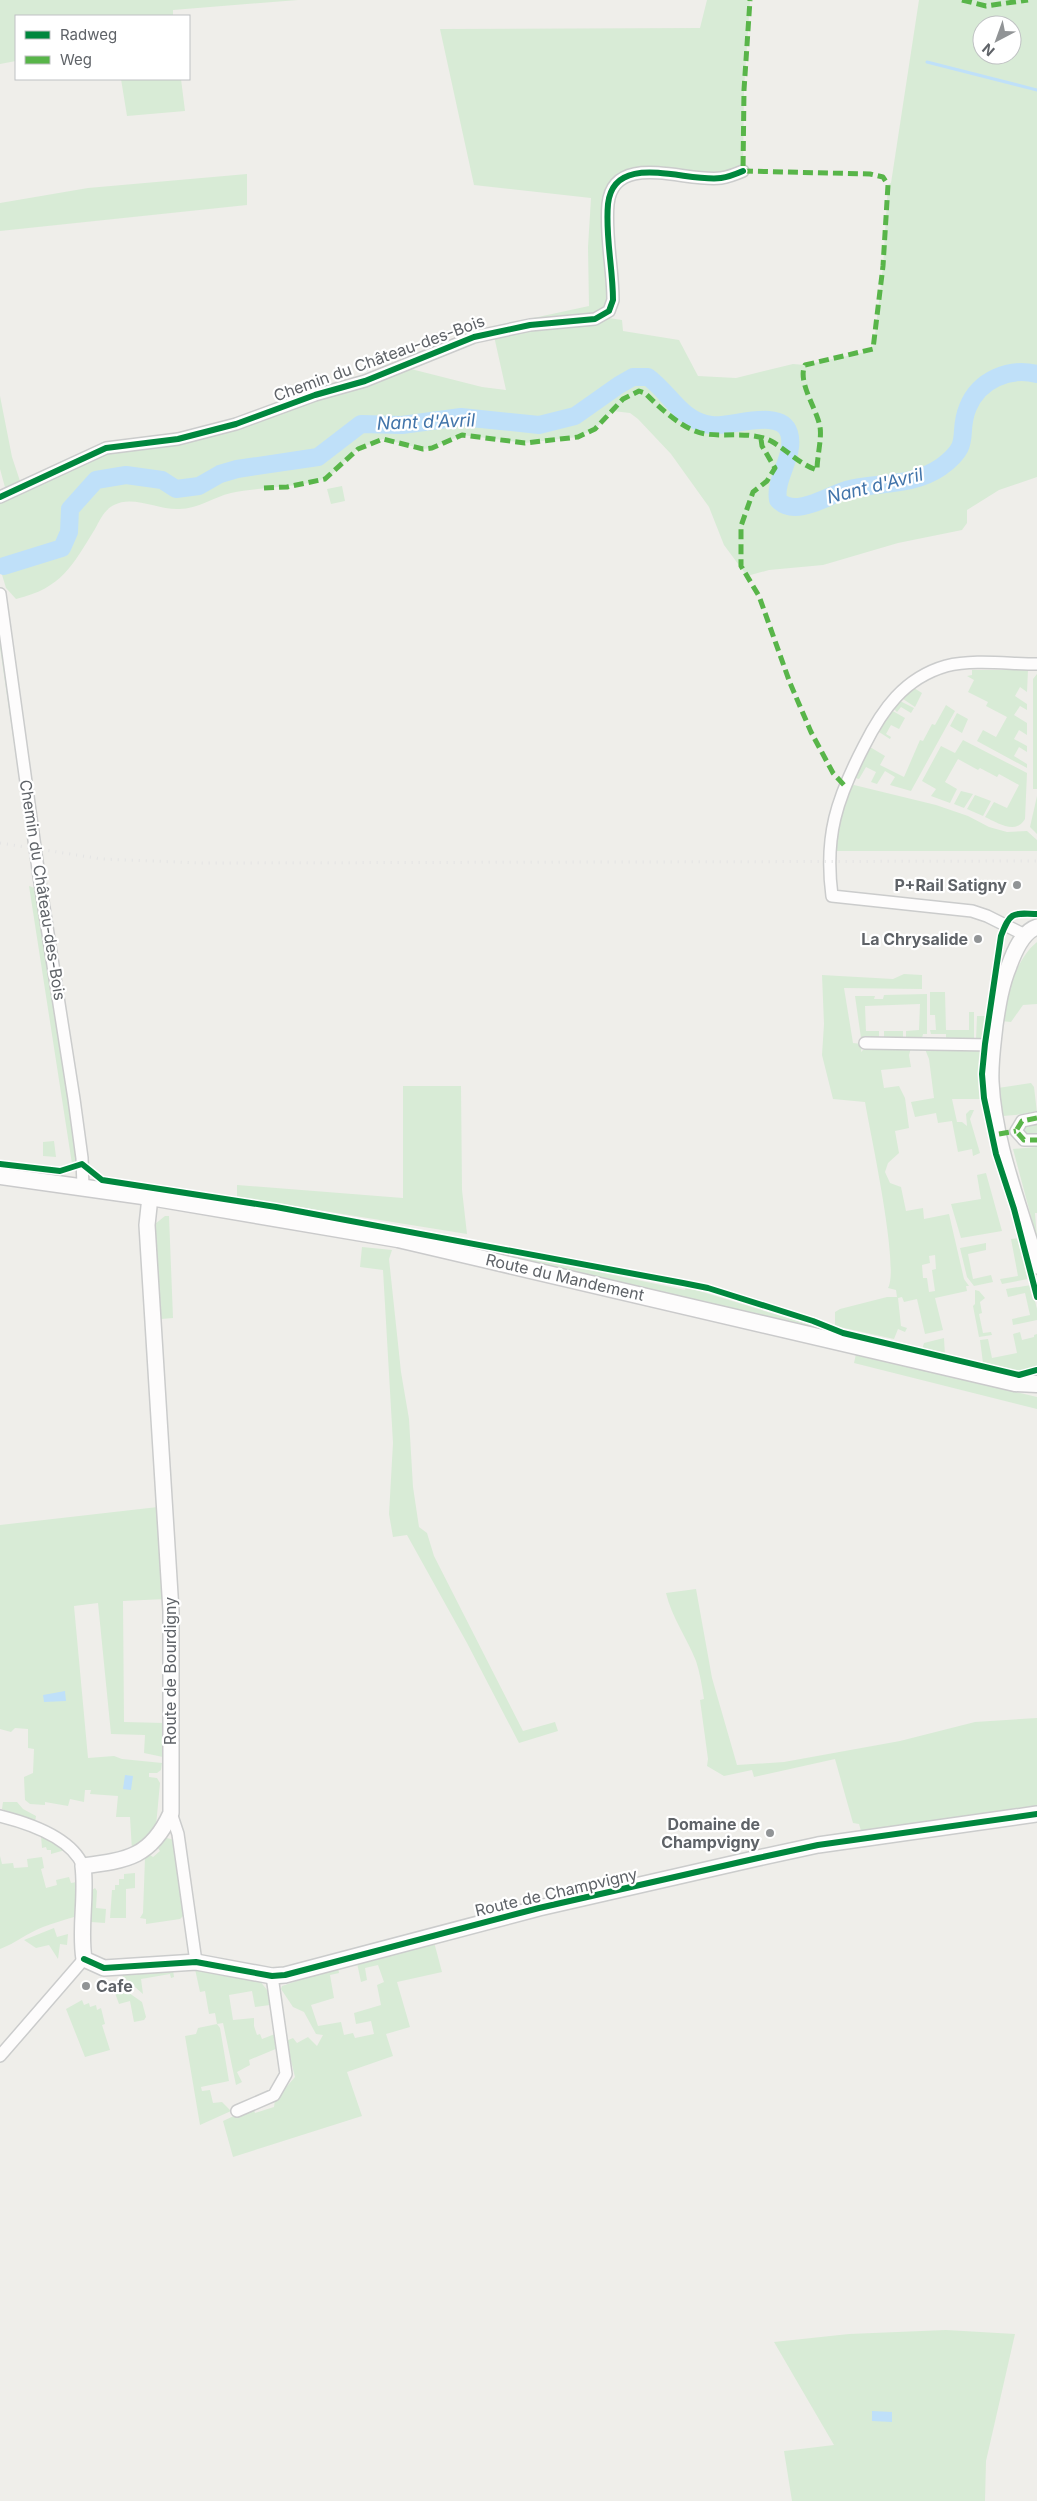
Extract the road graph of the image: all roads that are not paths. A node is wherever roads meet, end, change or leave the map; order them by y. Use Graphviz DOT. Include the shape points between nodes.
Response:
graph roads {
  1 [pos="743,171"];
  2 [pos="0,497"];
  3 [pos="0,594"];
  4 [pos="1037,664"];
  5 [pos="1031,931"];
  6 [pos="865,1043"];
  7 [pos="993,1045"];
  8 [pos="1037,1118"];
  9 [pos="1016,1131"];
  10 [pos="999,1134"];
  11 [pos="1037,1140"];
  12 [pos="0,1176"];
  13 [pos="83,1187"];
  14 [pos="150,1197"];
  15 [pos="1037,1266"];
  16 [pos="1037,1384"];
  17 [pos="172,1813"];
  18 [pos="1037,1814"];
  19 [pos="0,1816"];
  20 [pos="83,1866"];
  21 [pos="84,1960"];
  22 [pos="196,1962"];
  23 [pos="272,1976"];
  24 [pos="0,2056"];
  25 [pos="237,2111"];
  1 -- 2 [label="street, Chemin du Château-des-Bois" via="720,178 635,173 618,181 608,206 613,300 611,307 601,316 500,330 365,381 315,395 236,424 178,439 106,448"];
  3 -- 13 [label="street, Chemin du Château-des-Bois" via="74,1099"];
  4 -- 5 [label="street" via="946,666 903,689 884,710 846,780 833,824 830,851 832,896 972,911"];
  5 -- 7 [label="street" via="1014,953 1003,981"];
  6 -- 7 [label="street"];
  7 -- 10 [label="street" via="990,1080"];
  8 -- 9 [label="street" via="1022,1120"];
  9 -- 10 [label="street"];
  9 -- 11 [label="street" via="1024,1140"];
  10 -- 15 [label="street"];
  12 -- 13 [label="main road, Route du Mandement"];
  13 -- 14 [label="main road, Route du Mandement"];
  14 -- 16 [label="main road, Route du Mandement" via="432,1246 1015,1383"];
  14 -- 17 [label="street, Route de Bourdigny" via="147,1225 172,1611"];
  17 -- 20 [label="street, Route de Bourdigny" via="159,1836 141,1853 125,1860"];
  17 -- 22 [label="street" via="178,1834"];
  18 -- 23 [label="street, Route de Champvigny" via="818,1845 766,1856 540,1908 292,1974"];
  19 -- 20 [label="street" via="48,1834 71,1849"];
  20 -- 21 [label="street" via="81,1937"];
  21 -- 22 [label="street, Route de Champvigny" via="104,1968"];
  21 -- 24 [label="street"];
  22 -- 23 [label="street, Route de Champvigny"];
  23 -- 25 [label="street" via="286,2074 274,2095"];
}
